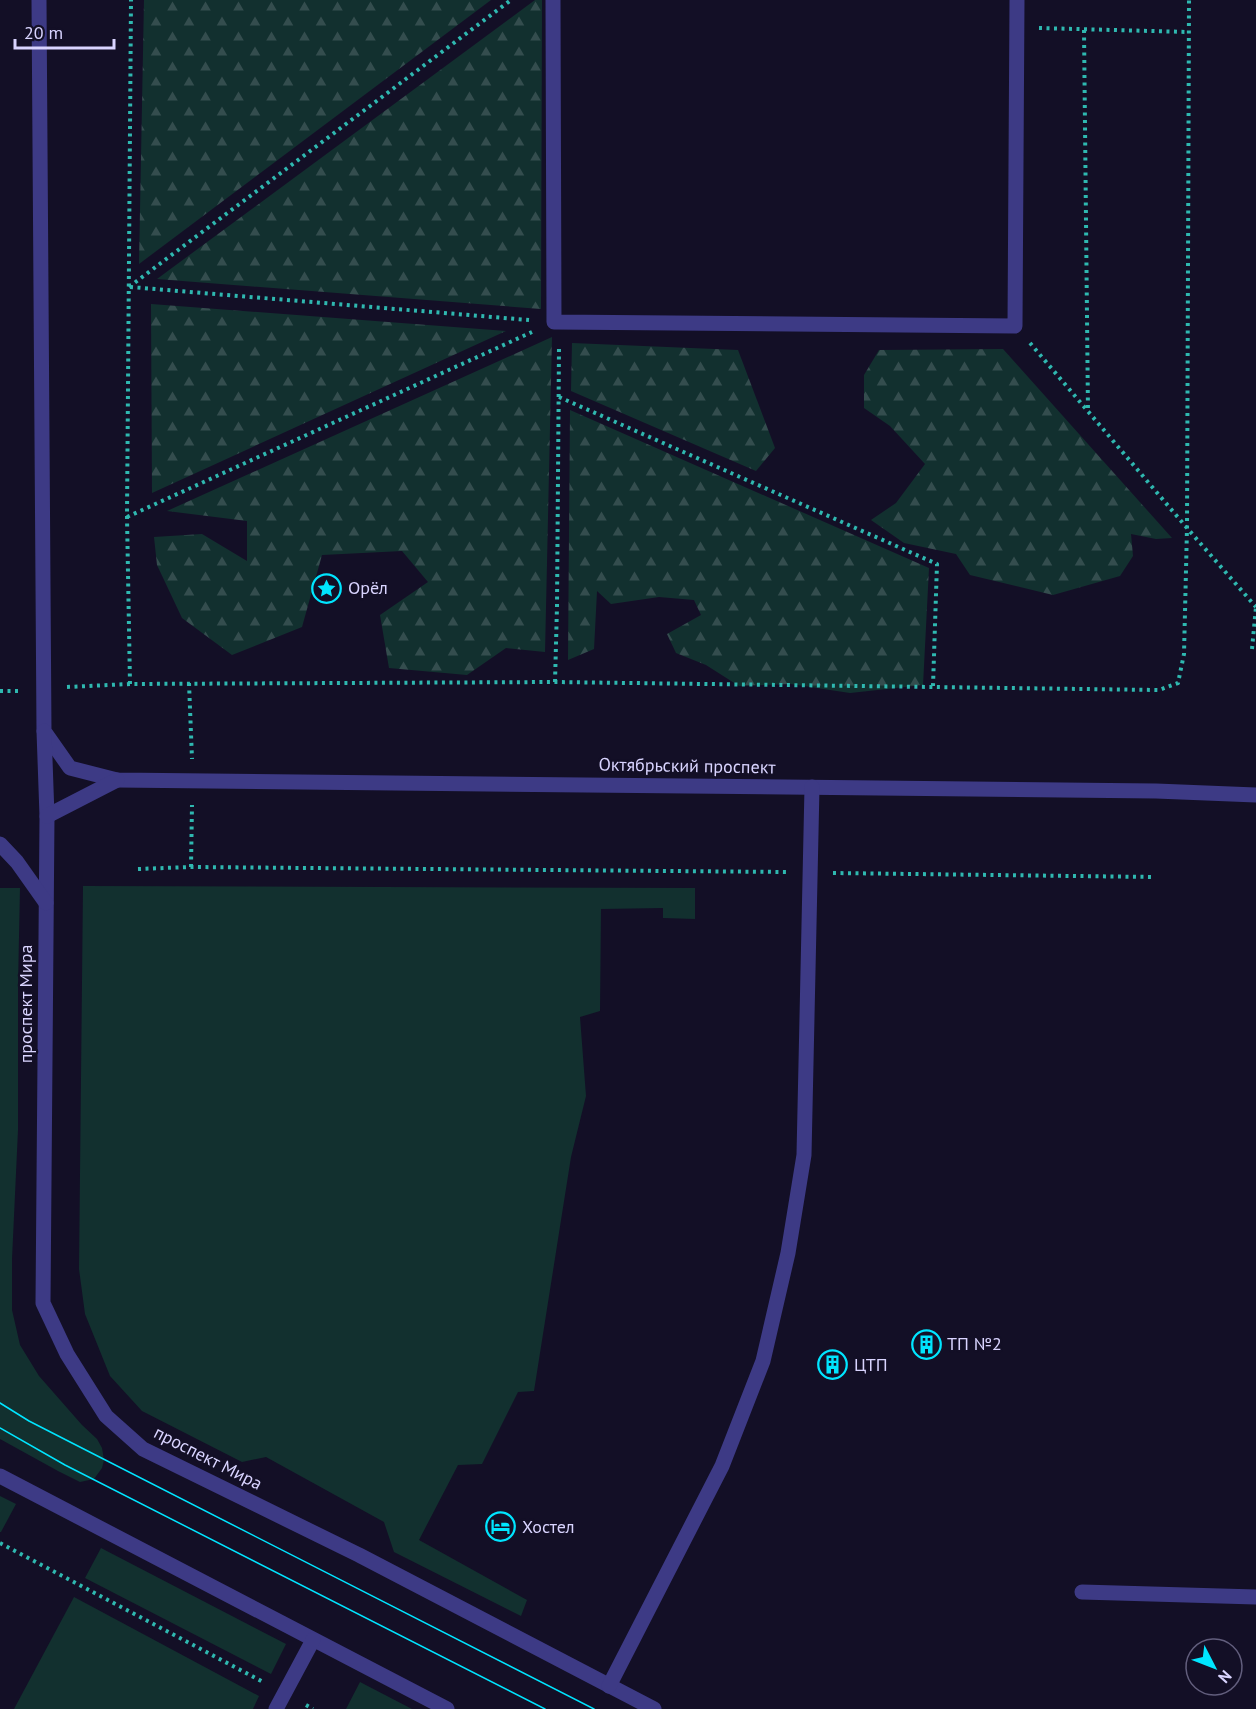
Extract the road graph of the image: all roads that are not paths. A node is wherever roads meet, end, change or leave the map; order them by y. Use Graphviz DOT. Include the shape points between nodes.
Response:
graph roads {
  1 [pos="39,0"];
  2 [pos="553,0"];
  3 [pos="1017,0"];
  4 [pos="44,731"];
  5 [pos="117,780"];
  6 [pos="812,787"];
  7 [pos="1256,795"];
  8 [pos="47,816"];
  9 [pos="0,844"];
  10 [pos="46,903"];
  11 [pos="0,1476"];
  12 [pos="1082,1592"];
  13 [pos="1256,1597"];
  14 [pos="313,1640"];
  15 [pos="609,1686"];
  16 [pos="276,1709"];
  17 [pos="447,1709"];
  18 [pos="654,1709"];
  1 -- 4 [label="street, проспект Мира"];
  2 -- 3 [label="street" via="557,322 1015,326"];
  4 -- 5 [label="street" via="70,768"];
  4 -- 8 [label="street, проспект Мира"];
  5 -- 6 [label="street, Октябрьский проспект"];
  5 -- 8 [label="street"];
  6 -- 7 [label="street, Октябрьский проспект"];
  6 -- 15 [label="street" via="804,1155 788,1253 763,1361 722,1466"];
  8 -- 10 [label="street, проспект Мира"];
  9 -- 10 [label="street"];
  10 -- 15 [label="street, проспект Мира" via="43,1304 67,1354 106,1416 143,1449 359,1555"];
  11 -- 14 [label="street"];
  12 -- 13 [label="street"];
  14 -- 16 [label="street"];
  14 -- 17 [label="street"];
  15 -- 18 [label="street, проспект Мира"];
}
